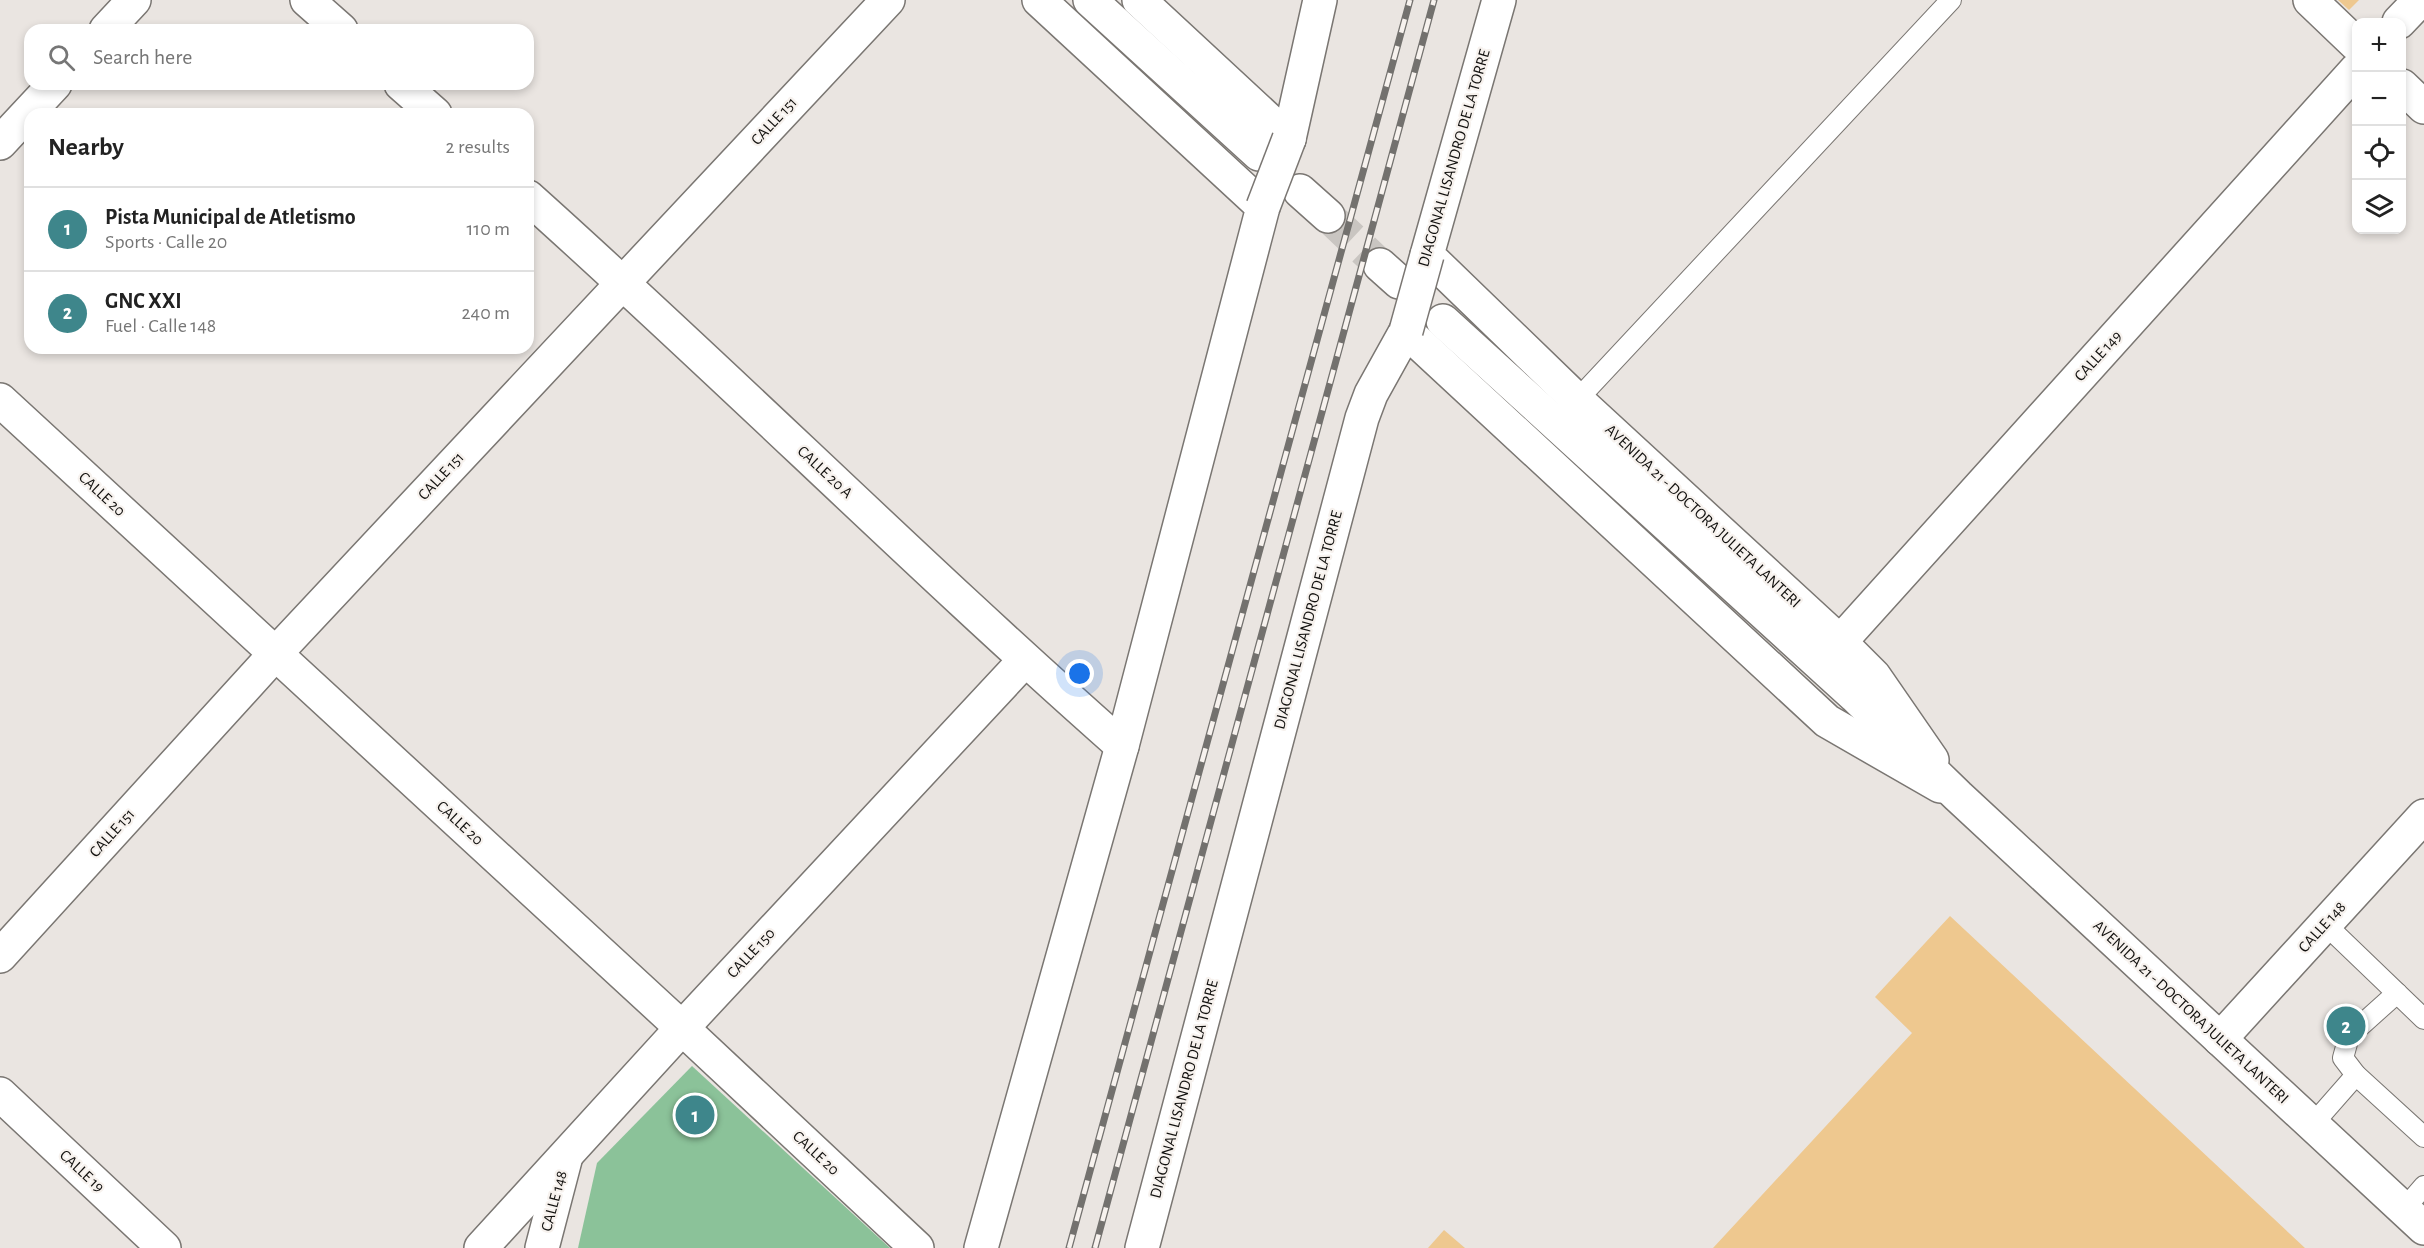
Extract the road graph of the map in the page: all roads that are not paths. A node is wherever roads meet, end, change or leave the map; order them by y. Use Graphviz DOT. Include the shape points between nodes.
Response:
graph roads {
  1 [pos="134,0"];
  2 [pos="307,0"];
  3 [pos="888,0"];
  4 [pos="1039,0"];
  5 [pos="1090,0"];
  6 [pos="1138,0"];
  7 [pos="1320,0"];
  8 [pos="1499,0"];
  9 [pos="1951,0"];
  10 [pos="2310,0"];
  11 [pos="2420,0"];
  12 [pos="2403,18"];
  13 [pos="112,24"];
  14 [pos="334,24"];
  15 [pos="2352,40"];
  16 [pos="2354,72"];
  17 [pos="49,90"];
  18 [pos="408,90"];
  19 [pos="2406,90"];
  20 [pos="2424,107"];
  21 [pos="33,108"];
  22 [pos="428,108"];
  23 [pos="24,117"];
  24 [pos="1289,139"];
  25 [pos="0,143"];
  26 [pos="1259,154"];
  27 [pos="1300,191"];
  28 [pos="534,202"];
  29 [pos="1263,207"];
  30 [pos="1328,216"];
  31 [pos="1427,255"];
  32 [pos="622,282"];
  33 [pos="1443,321"];
  34 [pos="1406,331"];
  35 [pos="0,400"];
  36 [pos="1577,400"];
  37 [pos="1840,642"];
  38 [pos="276,653"];
  39 [pos="1025,660"];
  40 [pos="1122,746"];
  41 [pos="1958,796"];
  42 [pos="2424,816"];
  43 [pos="2325,924"];
  44 [pos="0,956"];
  45 [pos="2397,993"];
  46 [pos="2424,1019"];
  47 [pos="682,1028"];
  48 [pos="2220,1039"];
  49 [pos="2356,1075"];
  50 [pos="0,1094"];
  51 [pos="2313,1124"];
  52 [pos="2424,1137"];
  53 [pos="566,1153"];
  54 [pos="2417,1208"];
  55 [pos="164,1248"];
  56 [pos="481,1248"];
  57 [pos="542,1248"];
  58 [pos="918,1248"];
  59 [pos="981,1248"];
  60 [pos="1142,1248"];
  1 -- 13 [label="street"];
  2 -- 14 [label="street"];
  3 -- 32 [label="street, CALLE 151"];
  4 -- 29 [label="street"];
  5 -- 26 [label="street"];
  6 -- 24 [label="street"];
  7 -- 24 [label="street"];
  8 -- 31 [label="street, DIAGONAL LISANDRO DE LA TORRE"];
  9 -- 36 [label="lane"];
  10 -- 15 [label="street"];
  11 -- 12 [label="street"];
  16 -- 37 [label="street, CALLE 149"];
  17 -- 21 [label="street"];
  18 -- 22 [label="street"];
  19 -- 20 [label="street"];
  23 -- 25 [label="street"];
  24 -- 29 [label="street, bridge"];
  27 -- 30 [label="street"];
  28 -- 32 [label="street, CALLE 20 A"];
  29 -- 40 [label="street"];
  31 -- 34 [label="street, DIAGONAL LISANDRO DE LA TORRE, bridge"];
  31 -- 36 [label="street, AVENIDA 21 - DOCTORA JULIETA LANTERI"];
  32 -- 38 [label="street, CALLE 151"];
  32 -- 39 [label="street, CALLE 20 A"];
  33 -- 41 [label="street, AVENIDA 21 - DOCTORA JULIETA LANTERI" via="1855,696"];
  34 -- 41 [label="street, AVENIDA 21 - DOCTORA JULIETA LANTERI" via="1827,721"];
  34 -- 60 [label="street, DIAGONAL LISANDRO DE LA TORRE" via="1362,418"];
  35 -- 38 [label="street, CALLE 20"];
  36 -- 37 [label="street, AVENIDA 21 - DOCTORA JULIETA LANTERI"];
  37 -- 41 [label="street, AVENIDA 21 - DOCTORA JULIETA LANTERI" via="1874,676"];
  38 -- 44 [label="street, CALLE 151"];
  38 -- 47 [label="street, CALLE 20"];
  39 -- 40 [label="street, CALLE 20 A"];
  39 -- 47 [label="street, CALLE 150"];
  40 -- 59 [label="street"];
  41 -- 48 [label="street, AVENIDA 21 - DOCTORA JULIETA LANTERI"];
  42 -- 43 [label="street, CALLE 148"];
  43 -- 45 [label="lane"];
  43 -- 48 [label="street, CALLE 148"];
  45 -- 46 [label="lane"];
  45 -- 49 [label="lane" via="2349,1036 2343,1058"];
  47 -- 53 [label="street, CALLE 150"];
  47 -- 58 [label="street, CALLE 20"];
  48 -- 51 [label="street, AVENIDA 21 - DOCTORA JULIETA LANTERI"];
  49 -- 51 [label="lane"];
  49 -- 52 [label="lane"];
  50 -- 55 [label="street, CALLE 19"];
  51 -- 54 [label="street, AVENIDA 21 - DOCTORA JULIETA LANTERI"];
  53 -- 56 [label="street, CALLE 150"];
  53 -- 57 [label="street, CALLE 148"];
}
